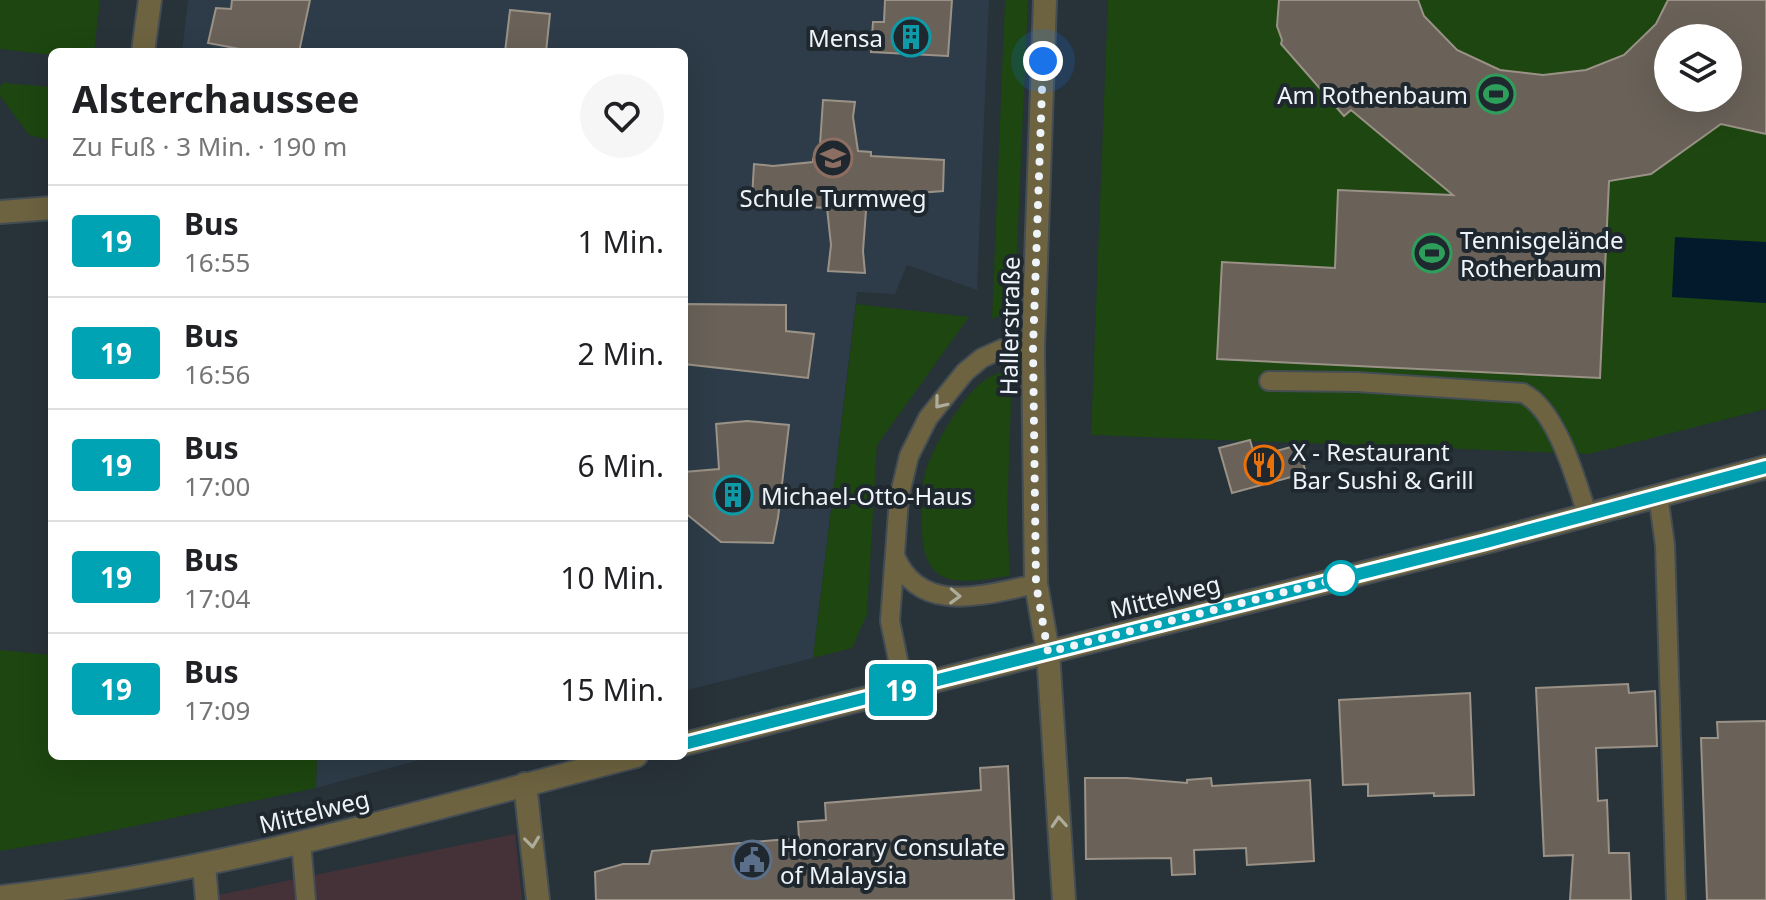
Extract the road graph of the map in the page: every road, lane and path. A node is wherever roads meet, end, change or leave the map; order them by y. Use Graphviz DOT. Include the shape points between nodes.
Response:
graph roads {
  1 [pos="150,0"];
  2 [pos="1045,0"];
  3 [pos="144,48"];
  4 [pos="48,208"];
  5 [pos="0,212"];
  6 [pos="1033,348"];
  7 [pos="1269,381"];
  8 [pos="1766,467"];
  9 [pos="1658,495"];
  10 [pos="1587,514"];
  11 [pos="895,556"];
  12 [pos="1036,584"];
  13 [pos="1048,652"];
  14 [pos="904,689"];
  15 [pos="688,743"];
  16 [pos="620,760"];
  17 [pos="525,784"];
  18 [pos="301,842"];
  19 [pos="204,865"];
  20 [pos="0,897"];
  21 [pos="207,900"];
  22 [pos="306,900"];
  23 [pos="538,900"];
  24 [pos="1064,900"];
  25 [pos="1676,900"];
  1 -- 3 [label="street"];
  2 -- 6 [label="street, Hallerstraße"];
  4 -- 5 [label="street"];
  6 -- 11 [label="lane, one-way" via="1002,349 982,358 928,418 903,473"];
  6 -- 12 [label="street, Hallerstraße"];
  7 -- 10 [label="lane" via="1523,393 1550,421"];
  8 -- 9 [label="street, Mittelweg"];
  9 -- 10 [label="street, Mittelweg"];
  9 -- 25 [label="lane" via="1665,545"];
  10 -- 13 [label="street, Mittelweg"];
  11 -- 12 [label="lane, one-way" via="909,579 936,595 971,597"];
  11 -- 14 [label="lane" via="890,621"];
  12 -- 13 [label="street, Hallerstraße"];
  13 -- 14 [label="street, Mittelweg"];
  24 -- 13 [label="street, Hallerstraße, one-way"];
  14 -- 15 [label="street, Mittelweg"];
  16 -- 17 [label="street, Mittelweg"];
  17 -- 18 [label="street, Mittelweg"];
  17 -- 23 [label="street, one-way"];
  18 -- 19 [label="street, Mittelweg"];
  18 -- 22 [label="lane"];
  19 -- 20 [label="street, Mittelweg"];
  19 -- 21 [label="street"];
}
